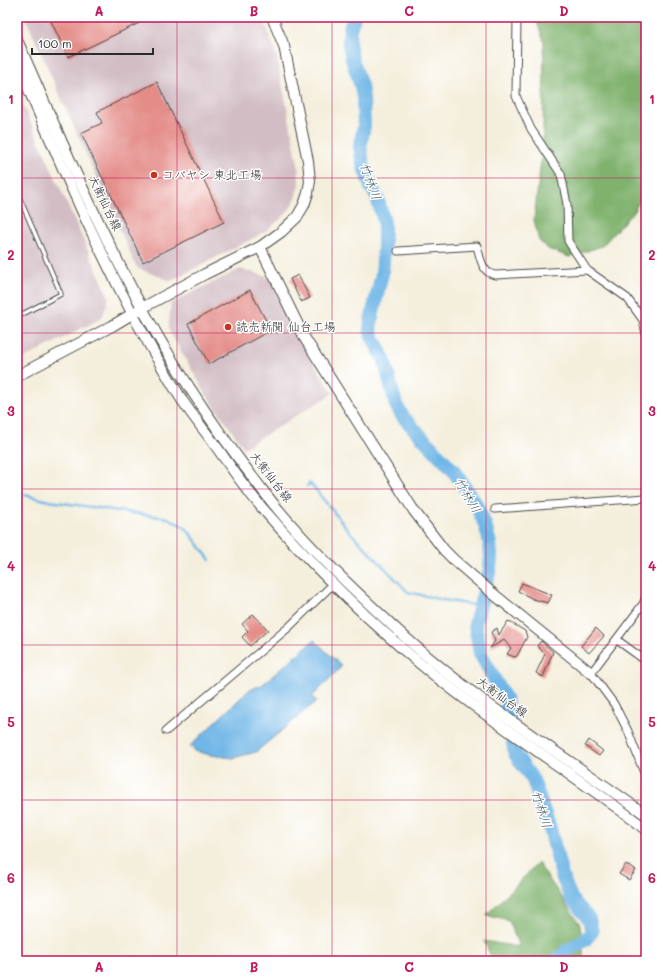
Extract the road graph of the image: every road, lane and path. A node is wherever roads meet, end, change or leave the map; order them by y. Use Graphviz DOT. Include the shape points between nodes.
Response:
graph roads {
  1 [pos="272,17"];
  2 [pos="516,17"];
  3 [pos="17,40"];
  4 [pos="17,62"];
  5 [pos="17,192"];
  6 [pos="260,247"];
  7 [pos="398,251"];
  8 [pos="587,270"];
  9 [pos="142,308"];
  10 [pos="132,314"];
  11 [pos="17,317"];
  12 [pos="645,330"];
  13 [pos="17,376"];
  14 [pos="646,498"];
  15 [pos="495,509"];
  16 [pos="333,584"];
  17 [pos="646,597"];
  18 [pos="617,640"];
  19 [pos="646,661"];
  20 [pos="591,674"];
  21 [pos="166,731"];
  22 [pos="646,778"];
  23 [pos="646,814"];
  24 [pos="646,829"];
  1 -- 6 [label="main road" via="284,46 310,181 304,205 297,217"];
  2 -- 8 [label="street" via="516,96 531,129 561,174 567,204 568,241"];
  3 -- 9 [label="main road, 大衡仙台線" via="80,183"];
  4 -- 10 [label="main road, 大衡仙台線" via="70,186"];
  5 -- 11 [label="lane" via="61,294"];
  6 -- 9 [label="main road"];
  6 -- 20 [label="main road" via="304,337 414,511 444,550 476,580"];
  7 -- 8 [label="street" via="477,246 486,272 495,275"];
  8 -- 12 [label="street" via="627,298 643,320"];
  9 -- 10 [label="main road"];
  9 -- 23 [label="main road, 大衡仙台線" via="193,394 265,494 333,569 408,640 489,704"];
  10 -- 13 [label="main road"];
  10 -- 16 [label="main road, 大衡仙台線" via="183,401 238,477 263,509"];
  14 -- 15 [label="street"];
  16 -- 21 [label="street" via="289,627"];
  16 -- 24 [label="main road, 大衡仙台線" via="441,681"];
  17 -- 18 [label="street"];
  18 -- 19 [label="street"];
  18 -- 20 [label="street"];
  20 -- 22 [label="street" via="614,704 628,731"];
}
